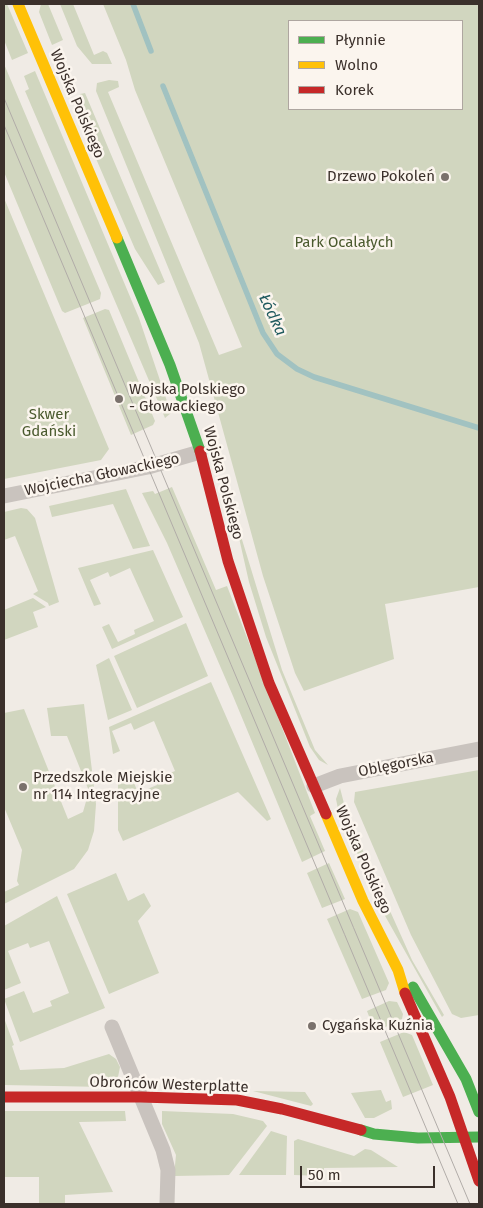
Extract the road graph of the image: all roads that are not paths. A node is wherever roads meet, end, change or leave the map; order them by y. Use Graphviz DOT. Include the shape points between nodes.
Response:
graph roads {
  1 [pos="18,4"];
  2 [pos="200,452"];
  3 [pos="4,496"];
  4 [pos="479,749"];
  5 [pos="314,786"];
  6 [pos="398,970"];
  7 [pos="112,1027"];
  8 [pos="4,1097"];
  9 [pos="141,1097"];
  10 [pos="479,1112"];
  11 [pos="463,1136"];
  12 [pos="479,1137"];
  13 [pos="479,1181"];
  14 [pos="167,1204"];
  1 -- 2 [label="main road, Wojska Polskiego" via="159,335"];
  2 -- 3 [label="street, Wojciecha Głowackiego"];
  2 -- 5 [label="main road, Wojska Polskiego" via="246,616 269,682"];
  4 -- 5 [label="street, Oblęgorska" via="340,776"];
  5 -- 6 [label="main road, Wojska Polskiego" via="363,901"];
  6 -- 10 [label="main road, Wojska Polskiego" via="419,993 466,1078"];
  6 -- 11 [label="main road, Wojska Polskiego"];
  7 -- 9 [label="street"];
  8 -- 9 [label="main road, Obrońców Westerplatte"];
  9 -- 11 [label="main road, Obrońców Westerplatte" via="237,1100 381,1135 418,1138"];
  9 -- 14 [label="street" via="167,1164"];
  11 -- 12 [label="main road, Obrońców Westerplatte"];
  11 -- 13 [label="main road, Wojska Polskiego"];
}
